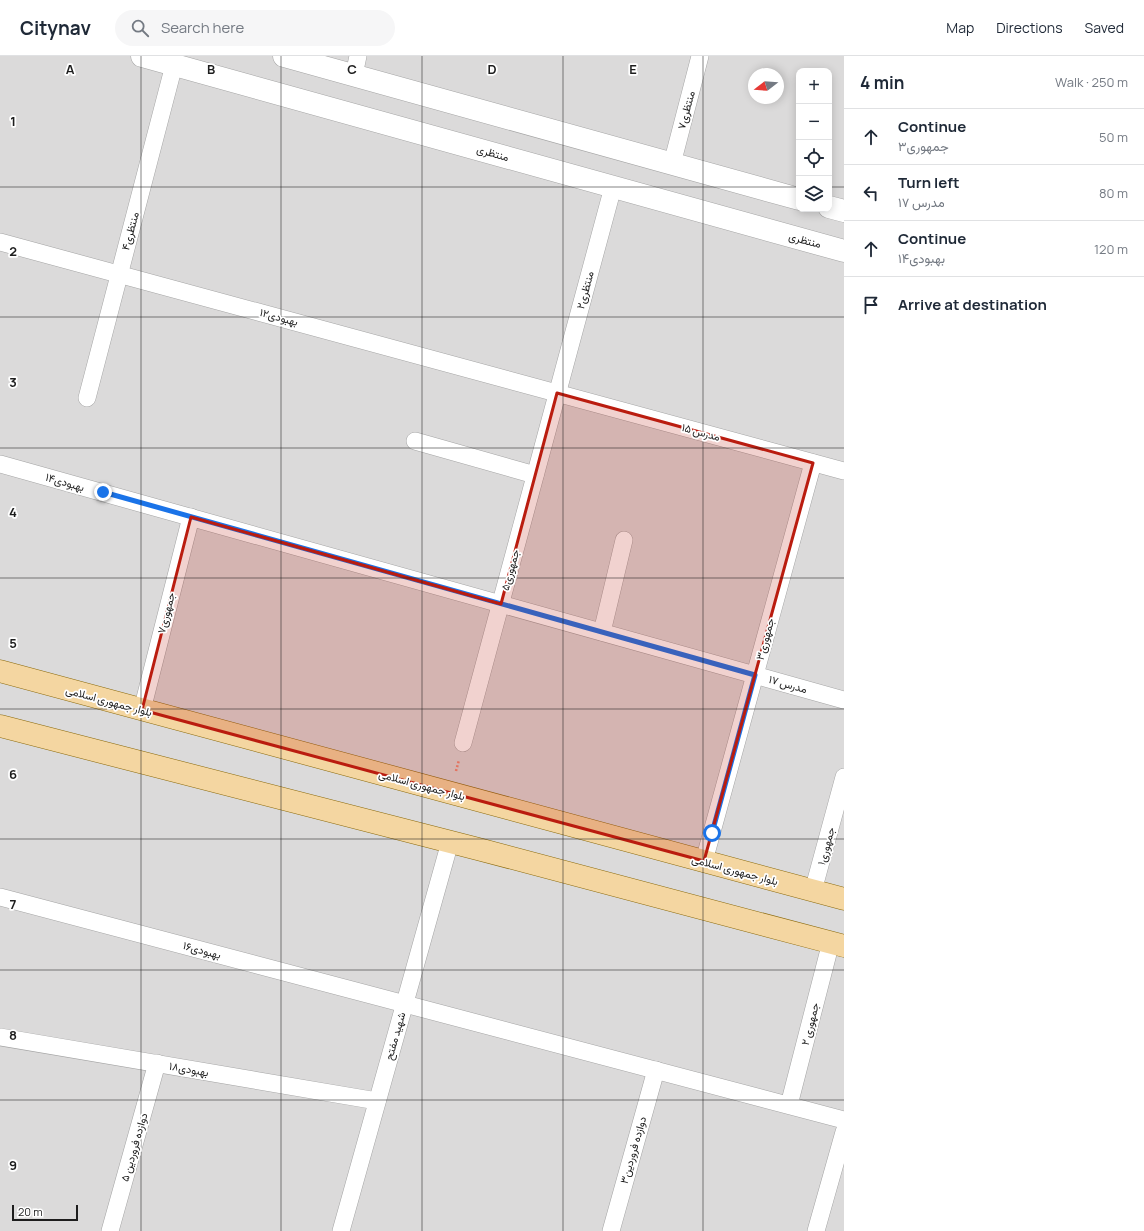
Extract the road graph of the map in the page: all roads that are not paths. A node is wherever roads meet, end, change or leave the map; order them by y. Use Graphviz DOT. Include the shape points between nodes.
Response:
graph roads {
  1 [pos="142,56"];
  2 [pos="284,56"];
  3 [pos="700,56"];
  4 [pos="174,65"];
  5 [pos="356,66"];
  6 [pos="672,164"];
  7 [pos="613,187"];
  8 [pos="796,198"];
  9 [pos="832,208"];
  10 [pos="844,211"];
  11 [pos="0,242"];
  12 [pos="844,251"];
  13 [pos="118,274"];
  14 [pos="557,393"];
  15 [pos="87,398"];
  16 [pos="416,442"];
  17 [pos="814,463"];
  18 [pos="0,464"];
  19 [pos="844,471"];
  20 [pos="535,475"];
  21 [pos="191,517"];
  22 [pos="624,540"];
  23 [pos="501,604"];
  24 [pos="602,632"];
  25 [pos="0,671"];
  26 [pos="755,675"];
  27 [pos="844,700"];
  28 [pos="142,710"];
  29 [pos="0,726"];
  30 [pos="463,743"];
  31 [pos="844,777"];
  32 [pos="450,842"];
  33 [pos="704,862"];
  34 [pos="813,891"];
  35 [pos="0,897"];
  36 [pos="844,900"];
  37 [pos="837,944"];
  38 [pos="405,1003"];
  39 [pos="0,1037"];
  40 [pos="157,1063"];
  41 [pos="656,1070"];
  42 [pos="377,1101"];
  43 [pos="789,1105"];
  44 [pos="844,1120"];
  45 [pos="844,1132"];
  46 [pos="110,1231"];
  47 [pos="341,1231"];
  48 [pos="611,1231"];
  49 [pos="816,1231"];
  1 -- 4 [label="street, منتظری"];
  2 -- 5 [label="street"];
  3 -- 6 [label="street, منتظری۷"];
  4 -- 7 [label="street, منتظری"];
  4 -- 13 [label="street, منتظری۴"];
  5 -- 6 [label="street"];
  6 -- 8 [label="street"];
  7 -- 12 [label="street, منتظری"];
  7 -- 14 [label="street, منتظری۲"];
  9 -- 10 [label="street"];
  11 -- 13 [label="street, بهبودی۱۲"];
  13 -- 14 [label="street, بهبودی۱۲"];
  13 -- 15 [label="street, منتظری۴"];
  14 -- 17 [label="street, مدرس ۱۵"];
  14 -- 20 [label="street, جمهوری۵"];
  16 -- 20 [label="street"];
  17 -- 19 [label="street, مدرس ۱۵"];
  17 -- 26 [label="street, جمهوری۳"];
  18 -- 21 [label="street, بهبودی۱۴"];
  20 -- 23 [label="street, جمهوری۵"];
  21 -- 23 [label="street, بهبودی۱۴"];
  21 -- 28 [label="street, جمهوری۷"];
  22 -- 24 [label="street"];
  23 -- 24 [label="street, مدرس ۱۷"];
  23 -- 30 [label="street, جمهوری۵"];
  24 -- 26 [label="street, مدرس ۱۷"];
  25 -- 28 [label="main road, بلوار جمهوری اسلامی"];
  26 -- 27 [label="street, مدرس ۱۷"];
  26 -- 33 [label="street, جمهوری۳"];
  28 -- 33 [label="main road, بلوار جمهوری اسلامی"];
  29 -- 32 [label="main road"];
  31 -- 34 [label="street, جمهوری۱"];
  32 -- 37 [label="main road"];
  32 -- 38 [label="street, شهید مفتح"];
  33 -- 34 [label="main road, بلوار جمهوری اسلامی"];
  34 -- 36 [label="main road, بلوار جمهوری اسلامی"];
  35 -- 38 [label="street, بهبودی۱۶"];
  37 -- 43 [label="street, جمهوری ۲"];
  38 -- 41 [label="street, بهبودی۱۶"];
  38 -- 42 [label="street, شهید مفتح"];
  39 -- 40 [label="street, بهبودی۱۸"];
  40 -- 42 [label="street, بهبودی۱۸"];
  40 -- 46 [label="street, دوازده فروردین ۵"];
  41 -- 43 [label="street, بهبودی۱۶"];
  41 -- 48 [label="street, دوازده فروردین۳"];
  42 -- 47 [label="street, شهید مفتح"];
  43 -- 44 [label="street, بهبودی۱۶"];
  45 -- 49 [label="street"];
}
